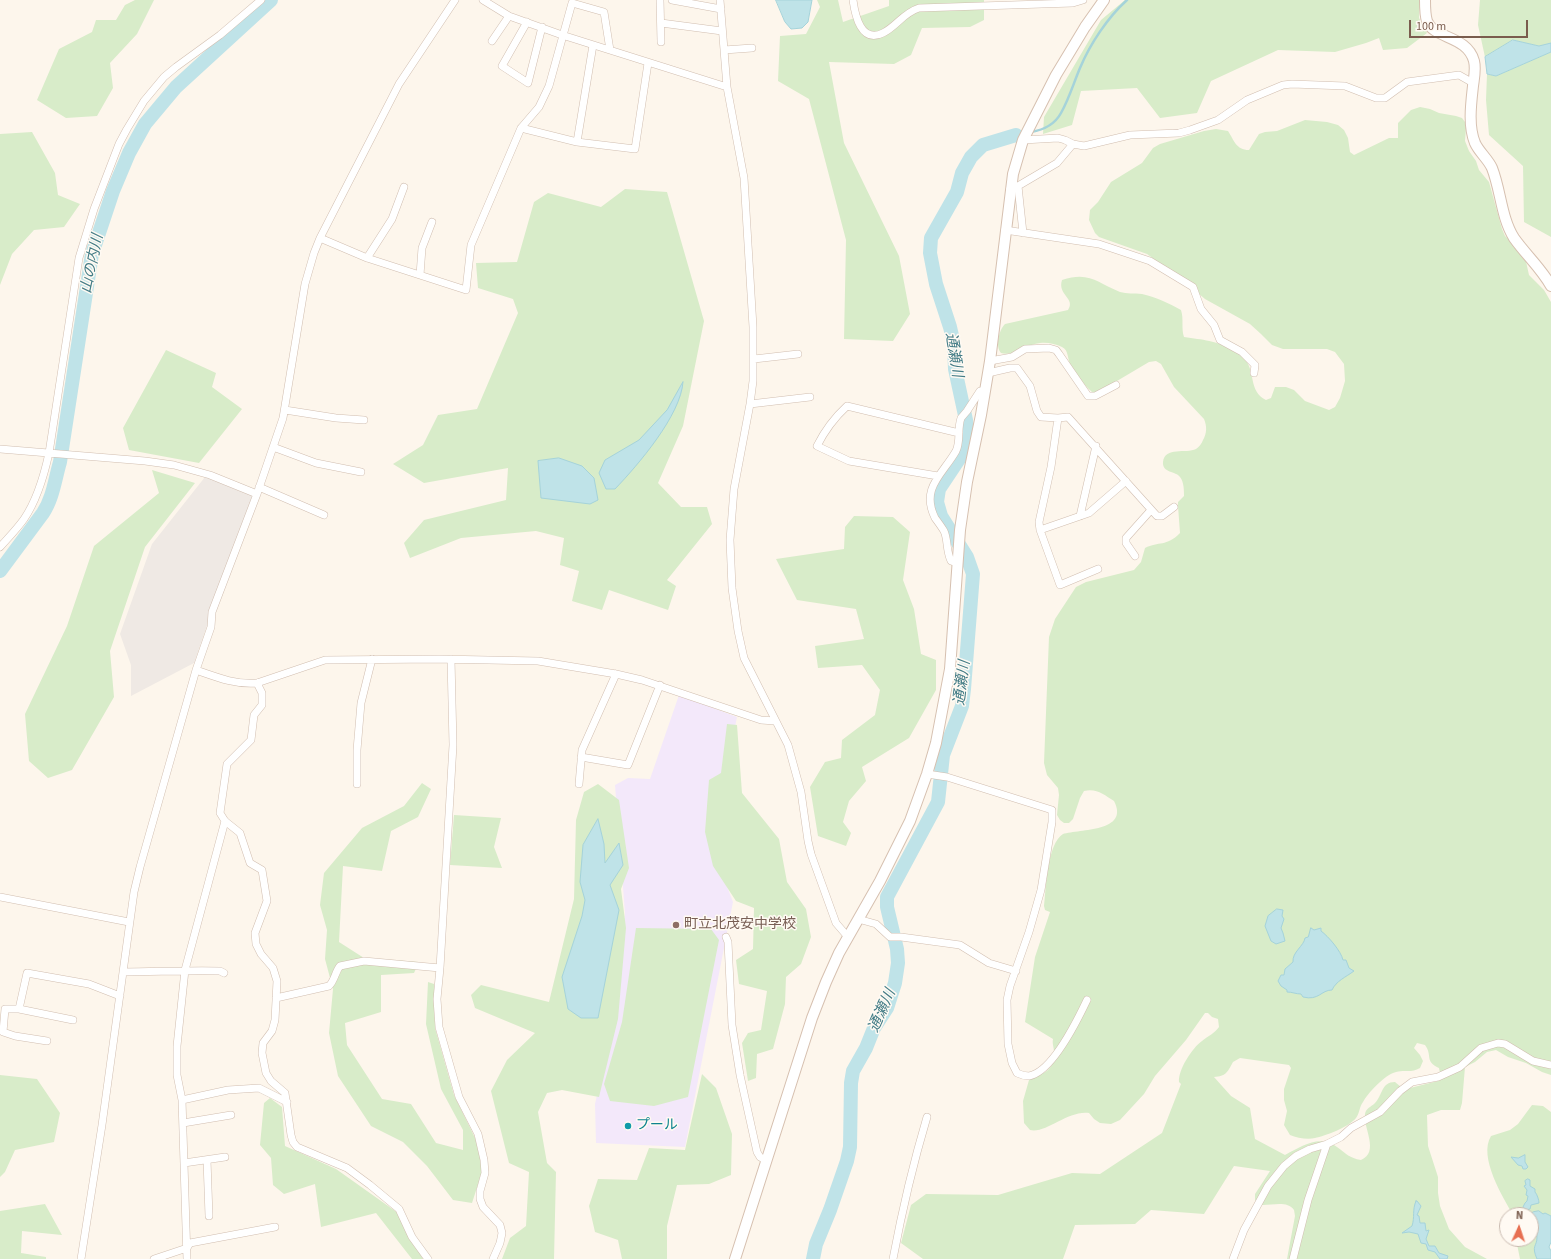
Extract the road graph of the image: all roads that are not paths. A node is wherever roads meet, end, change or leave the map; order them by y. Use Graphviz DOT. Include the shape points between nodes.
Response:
graph roads {
  1 [pos="261,0"];
  2 [pos="454,0"];
  3 [pos="484,0"];
  4 [pos="660,0"];
  5 [pos="672,0"];
  6 [pos="720,0"];
  7 [pos="853,0"];
  8 [pos="1083,0"];
  9 [pos="1104,0"];
  10 [pos="1425,0"];
  11 [pos="720,9"];
  12 [pos="509,16"];
  13 [pos="527,22"];
  14 [pos="661,23"];
  15 [pos="542,27"];
  16 [pos="722,31"];
  17 [pos="562,35"];
  18 [pos="492,41"];
  19 [pos="661,42"];
  20 [pos="593,45"];
  21 [pos="752,48"];
  22 [pos="610,50"];
  23 [pos="724,50"];
  24 [pos="648,63"];
  25 [pos="1473,83"];
  26 [pos="727,87"];
  27 [pos="521,128"];
  28 [pos="1023,140"];
  29 [pos="577,142"];
  30 [pos="1073,144"];
  31 [pos="404,187"];
  32 [pos="1014,188"];
  33 [pos="432,222"];
  34 [pos="1005,230"];
  35 [pos="1023,233"];
  36 [pos="320,238"];
  37 [pos="367,258"];
  38 [pos="420,275"];
  39 [pos="1551,286"];
  40 [pos="798,354"];
  41 [pos="754,359"];
  42 [pos="990,361"];
  43 [pos="988,373"];
  44 [pos="1254,373"];
  45 [pos="1116,385"];
  46 [pos="986,391"];
  47 [pos="810,397"];
  48 [pos="750,404"];
  49 [pos="284,410"];
  50 [pos="968,410"];
  51 [pos="981,415"];
  52 [pos="1058,418"];
  53 [pos="364,420"];
  54 [pos="959,433"];
  55 [pos="1096,446"];
  56 [pos="273,447"];
  57 [pos="0,449"];
  58 [pos="49,453"];
  59 [pos="361,472"];
  60 [pos="938,476"];
  61 [pos="1126,481"];
  62 [pos="258,490"];
  63 [pos="1174,507"];
  64 [pos="1151,510"];
  65 [pos="324,515"];
  66 [pos="1080,516"];
  67 [pos="1040,530"];
  68 [pos="0,547"];
  69 [pos="1135,556"];
  70 [pos="958,559"];
  71 [pos="1098,568"];
  72 [pos="451,659"];
  73 [pos="372,660"];
  74 [pos="196,670"];
  75 [pos="616,674"];
  76 [pos="257,683"];
  77 [pos="660,685"];
  78 [pos="775,721"];
  79 [pos="581,757"];
  80 [pos="931,774"];
  81 [pos="357,784"];
  82 [pos="579,784"];
  83 [pos="225,821"];
  84 [pos="0,897"];
  85 [pos="858,919"];
  86 [pos="130,922"];
  87 [pos="726,937"];
  88 [pos="848,937"];
  89 [pos="440,968"];
  90 [pos="184,970"];
  91 [pos="1016,971"];
  92 [pos="123,972"];
  93 [pos="224,973"];
  94 [pos="120,996"];
  95 [pos="276,998"];
  96 [pos="1087,1000"];
  97 [pos="19,1009"];
  98 [pos="73,1020"];
  99 [pos="47,1041"];
  100 [pos="1551,1065"];
  101 [pos="182,1100"];
  102 [pos="287,1102"];
  103 [pos="231,1115"];
  104 [pos="927,1117"];
  105 [pos="183,1123"];
  106 [pos="1327,1144"];
  107 [pos="226,1157"];
  108 [pos="207,1160"];
  109 [pos="767,1161"];
  110 [pos="184,1163"];
  111 [pos="209,1216"];
  112 [pos="275,1227"];
  113 [pos="187,1248"];
  114 [pos="81,1259"];
  115 [pos="154,1259"];
  116 [pos="187,1259"];
  117 [pos="428,1259"];
  118 [pos="494,1259"];
  119 [pos="735,1259"];
  120 [pos="894,1259"];
  121 [pos="1233,1259"];
  122 [pos="1293,1259"];
  1 -- 58 [label="street" via="164,77 144,101 124,134 83,241"];
  2 -- 36 [label="street" via="399,84"];
  3 -- 12 [label="street"];
  4 -- 14 [label="street"];
  5 -- 11 [label="street"];
  6 -- 11 [label="street"];
  7 -- 8 [label="street" via="859,25 871,34 884,32 911,10 919,8 1073,3"];
  9 -- 28 [label="street" via="1068,55"];
  10 -- 25 [label="street" via="1426,17 1431,28 1464,45 1470,53 1474,62"];
  11 -- 16 [label="street"];
  12 -- 13 [label="street"];
  12 -- 18 [label="street"];
  13 -- 15 [label="street"];
  13 -- 15 [label="street" via="502,66 528,83"];
  14 -- 16 [label="street"];
  14 -- 19 [label="street"];
  15 -- 17 [label="street"];
  16 -- 23 [label="street"];
  17 -- 20 [label="street"];
  17 -- 22 [label="street" via="572,3 604,12"];
  17 -- 27 [label="street" via="549,86 539,107"];
  20 -- 22 [label="street"];
  20 -- 29 [label="street"];
  21 -- 23 [label="street"];
  22 -- 24 [label="street"];
  23 -- 26 [label="street"];
  24 -- 26 [label="street"];
  24 -- 29 [label="street" via="635,149"];
  25 -- 30 [label="street" via="1459,74 1407,82 1385,98 1376,98 1346,86 1283,85 1247,100 1218,120 1190,130 1167,135 1130,135 1084,146"];
  25 -- 39 [label="street" via="1472,124 1475,144 1491,166 1498,183 1506,222 1514,238 1546,276"];
  26 -- 41 [label="street" via="744,178"];
  27 -- 29 [label="street"];
  27 -- 38 [label="street" via="471,245 466,290"];
  28 -- 30 [label="street" via="1058,138"];
  28 -- 32 [label="street" via="1015,165"];
  30 -- 32 [label="street" via="1057,163"];
  31 -- 37 [label="street" via="392,219"];
  32 -- 34 [label="street"];
  32 -- 35 [label="street"];
  33 -- 38 [label="street" via="422,248"];
  34 -- 35 [label="street"];
  34 -- 42 [label="street"];
  35 -- 44 [label="street" via="1099,244 1150,261 1194,287 1201,309 1214,325 1220,340 1242,352 1255,365"];
  36 -- 37 [label="street"];
  36 -- 49 [label="street" via="306,284"];
  37 -- 38 [label="street"];
  40 -- 41 [label="street"];
  41 -- 48 [label="street"];
  42 -- 43 [label="street"];
  42 -- 45 [label="street" via="1012,357 1025,349 1049,348 1056,350 1088,396 1096,396"];
  43 -- 46 [label="street"];
  43 -- 52 [label="street" via="1017,368 1030,386 1041,417"];
  46 -- 50 [label="street" via="980,391"];
  46 -- 51 [label="street"];
  47 -- 48 [label="street"];
  48 -- 78 [label="street" via="734,489 730,564 744,658"];
  49 -- 53 [label="street"];
  49 -- 56 [label="street"];
  50 -- 51 [label="street"];
  50 -- 54 [label="street" via="961,418"];
  51 -- 70 [label="street" via="967,482"];
  52 -- 55 [label="street" via="1068,417"];
  52 -- 67 [label="street" via="1039,522"];
  54 -- 60 [label="street" via="956,451"];
  54 -- 60 [label="street" via="846,406 824,432 817,446 849,461"];
  55 -- 61 [label="street"];
  55 -- 66 [label="street"];
  56 -- 59 [label="street" via="316,463"];
  56 -- 62 [label="street"];
  57 -- 58 [label="street"];
  58 -- 62 [label="street" via="174,465"];
  58 -- 68 [label="street" via="33,503 24,519"];
  60 -- 70 [label="street" via="931,492 932,510 945,532 951,560"];
  61 -- 64 [label="street"];
  61 -- 66 [label="street" via="1089,513"];
  62 -- 65 [label="street"];
  62 -- 74 [label="street" via="212,612 211,627"];
  63 -- 64 [label="street" via="1160,517"];
  64 -- 69 [label="street" via="1126,538 1126,543"];
  66 -- 67 [label="street"];
  67 -- 71 [label="street" via="1060,585"];
  70 -- 80 [label="street" via="950,670"];
  72 -- 73 [label="street"];
  72 -- 75 [label="street" via="538,661"];
  72 -- 89 [label="street" via="453,745"];
  73 -- 76 [label="street" via="326,660"];
  73 -- 81 [label="street" via="361,703"];
  74 -- 76 [label="street" via="233,682"];
  74 -- 86 [label="street" via="140,867"];
  75 -- 77 [label="street"];
  75 -- 79 [label="street"];
  76 -- 83 [label="street" via="262,693 262,705 254,715 251,740 228,764 220,813"];
  77 -- 78 [label="street" via="761,720"];
  77 -- 79 [label="street" via="628,765"];
  78 -- 88 [label="street" via="788,745 795,767 811,854 836,923"];
  79 -- 82 [label="street"];
  80 -- 85 [label="street" via="880,881"];
  80 -- 91 [label="street" via="1052,810 1041,890"];
  83 -- 90 [label="street"];
  83 -- 95 [label="street" via="240,833 250,863 262,870 267,901 255,933 256,944 273,968 277,981"];
  84 -- 86 [label="street"];
  85 -- 88 [label="street"];
  85 -- 91 [label="street" via="876,924 890,937 960,945 989,963"];
  86 -- 92 [label="street"];
  87 -- 109 [label="street" via="732,1025 740,1075 758,1152 760,1157"];
  88 -- 109 [label="street" via="812,1018"];
  89 -- 95 [label="street" via="364,961 340,966 329,986"];
  89 -- 118 [label="street" via="437,999 440,1027 460,1097 478,1134 484,1160 485,1173 480,1199 483,1207 500,1225 502,1233"];
  90 -- 92 [label="street"];
  90 -- 93 [label="street"];
  90 -- 101 [label="street" via="176,1046 177,1075"];
  91 -- 96 [label="street" via="1007,1000 1007,1025 1008,1044 1017,1073 1028,1076 1035,1074 1049,1062 1076,1024"];
  92 -- 94 [label="street"];
  94 -- 97 [label="street" via="89,984 27,973"];
  94 -- 114 [label="street"];
  95 -- 102 [label="street" via="275,1020 272,1031 263,1044 262,1052 266,1073 285,1093"];
  97 -- 98 [label="street"];
  97 -- 99 [label="street" via="5,1009 3,1032"];
  100 -- 106 [label="street" via="1533,1061 1504,1044 1491,1044 1481,1048 1460,1067 1438,1077 1412,1082 1380,1112"];
  101 -- 102 [label="street" via="228,1090 259,1088"];
  101 -- 105 [label="street"];
  102 -- 117 [label="street" via="291,1135 297,1147 347,1168 399,1209 412,1237"];
  103 -- 105 [label="street"];
  104 -- 120 [label="street" via="914,1161"];
  105 -- 110 [label="street"];
  106 -- 121 [label="street" via="1296,1156 1284,1166 1268,1186 1244,1230"];
  106 -- 122 [label="street" via="1308,1200"];
  107 -- 108 [label="street"];
  108 -- 110 [label="street"];
  108 -- 111 [label="street"];
  109 -- 119 [label="street"];
  110 -- 113 [label="street"];
  112 -- 113 [label="street" via="190,1243"];
  113 -- 115 [label="street"];
  113 -- 116 [label="street"];
}
